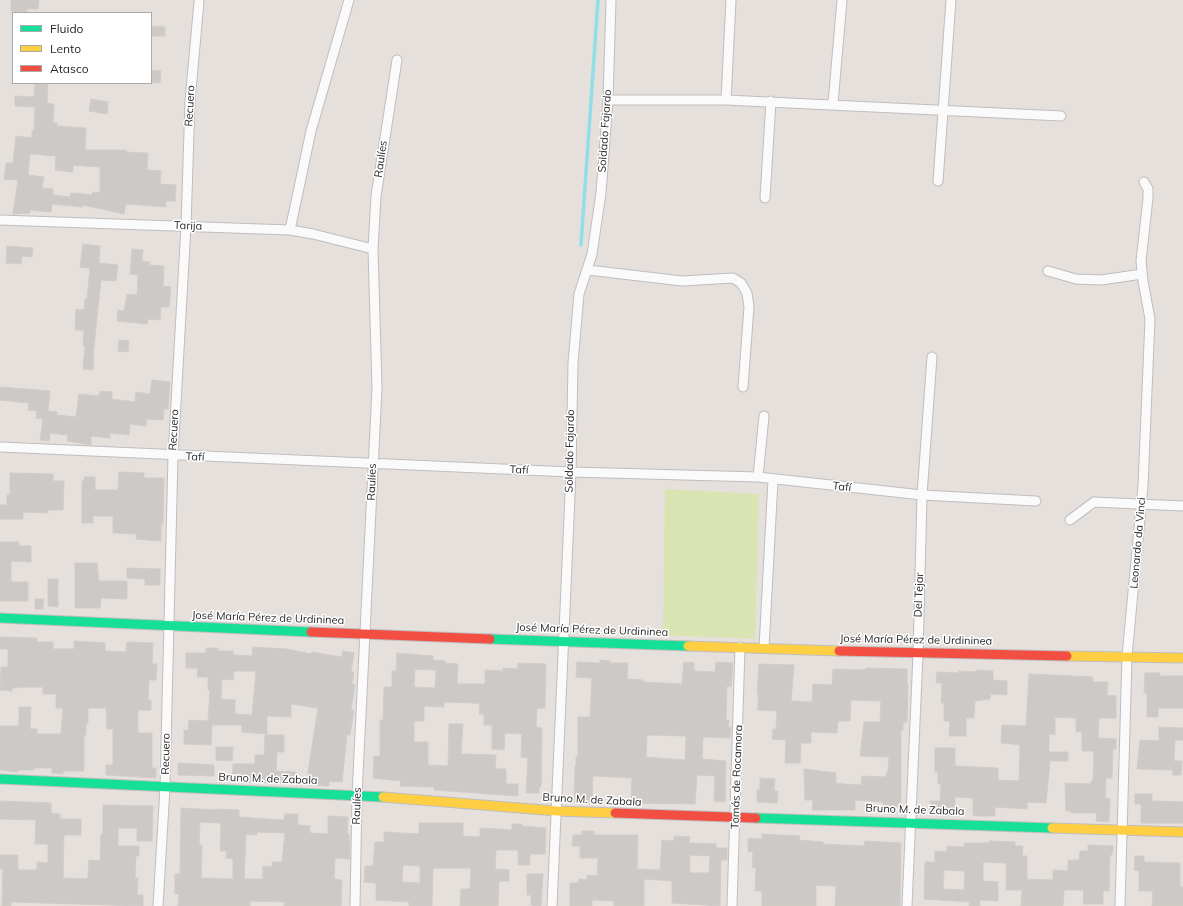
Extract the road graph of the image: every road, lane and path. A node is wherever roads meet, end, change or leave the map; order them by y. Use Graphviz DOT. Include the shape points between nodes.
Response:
graph roads {
  1 [pos="348,0"];
  2 [pos="611,0"];
  3 [pos="731,0"];
  4 [pos="842,0"];
  5 [pos="951,0"];
  6 [pos="199,2"];
  7 [pos="397,60"];
  8 [pos="608,100"];
  9 [pos="726,100"];
  10 [pos="771,101"];
  11 [pos="833,103"];
  12 [pos="943,109"];
  13 [pos="1061,116"];
  14 [pos="938,181"];
  15 [pos="1144,182"];
  16 [pos="765,198"];
  17 [pos="0,220"];
  18 [pos="186,226"];
  19 [pos="290,230"];
  20 [pos="373,249"];
  21 [pos="588,270"];
  22 [pos="1048,271"];
  23 [pos="1142,274"];
  24 [pos="932,357"];
  25 [pos="743,387"];
  26 [pos="764,416"];
  27 [pos="0,447"];
  28 [pos="173,456"];
  29 [pos="372,463"];
  30 [pos="571,472"];
  31 [pos="758,477"];
  32 [pos="773,480"];
  33 [pos="922,495"];
  34 [pos="1036,501"];
  35 [pos="1141,504"];
  36 [pos="1183,506"];
  37 [pos="1070,520"];
  38 [pos="0,618"];
  39 [pos="168,626"];
  40 [pos="366,634"];
  41 [pos="563,641"];
  42 [pos="740,647"];
  43 [pos="764,648"];
  44 [pos="918,654"];
  45 [pos="1128,656"];
  46 [pos="1183,658"];
  47 [pos="0,779"];
  48 [pos="165,787"];
  49 [pos="358,795"];
  50 [pos="557,811"];
  51 [pos="736,818"];
  52 [pos="910,822"];
  53 [pos="1123,830"];
  54 [pos="1183,832"];
  55 [pos="158,906"];
  56 [pos="354,906"];
  57 [pos="552,906"];
  58 [pos="732,906"];
  59 [pos="906,906"];
  60 [pos="1120,906"];
  1 -- 19 [label="street" via="311,131"];
  2 -- 8 [label="street, Soldado Fajardo"];
  3 -- 9 [label="street"];
  4 -- 11 [label="street"];
  5 -- 12 [label="street"];
  6 -- 18 [label="street, Recuero" via="190,101"];
  7 -- 20 [label="street, Raulíes" via="376,196"];
  8 -- 9 [label="street"];
  8 -- 21 [label="street, Soldado Fajardo" via="601,193"];
  9 -- 10 [label="street"];
  10 -- 11 [label="street"];
  10 -- 16 [label="street"];
  11 -- 12 [label="street"];
  12 -- 13 [label="street"];
  12 -- 14 [label="street"];
  15 -- 23 [label="street, Leonardo da Vinci" via="1148,189 1148,198 1141,261"];
  17 -- 18 [label="street, Tarija"];
  18 -- 19 [label="street, Tarija"];
  18 -- 28 [label="street, Recuero"];
  19 -- 20 [label="street, Tarija"];
  20 -- 29 [label="street, Raulíes" via="377,388"];
  21 -- 25 [label="street" via="682,281 733,278 741,283 747,293 750,307"];
  21 -- 30 [label="street, Soldado Fajardo" via="579,294 573,363"];
  22 -- 23 [label="street" via="1076,279 1101,280"];
  23 -- 35 [label="street, Leonardo da Vinci" via="1150,319"];
  24 -- 33 [label="street, Del Tejar"];
  26 -- 31 [label="street"];
  27 -- 28 [label="street, Tafí"];
  28 -- 29 [label="street, Tafí"];
  28 -- 39 [label="street, Recuero"];
  29 -- 30 [label="street, Tafí"];
  29 -- 40 [label="street, Raulíes"];
  30 -- 31 [label="street, Tafí"];
  30 -- 41 [label="street, Soldado Fajardo"];
  31 -- 32 [label="street, Tafí"];
  32 -- 33 [label="street, Tafí"];
  32 -- 43 [label="street"];
  33 -- 34 [label="street, Tafí"];
  33 -- 44 [label="street, Del Tejar"];
  35 -- 36 [label="street"];
  35 -- 37 [label="street" via="1094,502"];
  35 -- 45 [label="street, Leonardo da Vinci"];
  38 -- 39 [label="street, José María Pérez de Urdininea"];
  39 -- 40 [label="street, José María Pérez de Urdininea"];
  39 -- 48 [label="street, Recuero"];
  40 -- 41 [label="street, José María Pérez de Urdininea"];
  40 -- 49 [label="street, Raulíes"];
  41 -- 42 [label="street, José María Pérez de Urdininea"];
  41 -- 50 [label="street, Soldado Fajardo"];
  42 -- 43 [label="street, José María Pérez de Urdininea"];
  42 -- 51 [label="street, Tomás de Rocamora"];
  43 -- 44 [label="street, José María Pérez de Urdininea"];
  44 -- 45 [label="street, José María Pérez de Urdininea"];
  44 -- 52 [label="street, Del Tejar"];
  45 -- 46 [label="street, José María Pérez de Urdininea"];
  45 -- 53 [label="street, Leonardo da Vinci"];
  47 -- 48 [label="street, Bruno M. de Zabala"];
  48 -- 49 [label="street, Bruno M. de Zabala"];
  48 -- 55 [label="street, Recuero"];
  49 -- 50 [label="street, Bruno M. de Zabala"];
  49 -- 56 [label="street, Raulíes"];
  50 -- 51 [label="street, Bruno M. de Zabala"];
  50 -- 57 [label="street, Soldado Fajardo"];
  51 -- 52 [label="street, Bruno M. de Zabala"];
  51 -- 58 [label="street, Tomás de Rocamora"];
  52 -- 53 [label="street, Bruno M. de Zabala"];
  52 -- 59 [label="street, Del Tejar"];
  53 -- 54 [label="street, Bruno M. de Zabala"];
  53 -- 60 [label="street, Leonardo da Vinci"];
}
